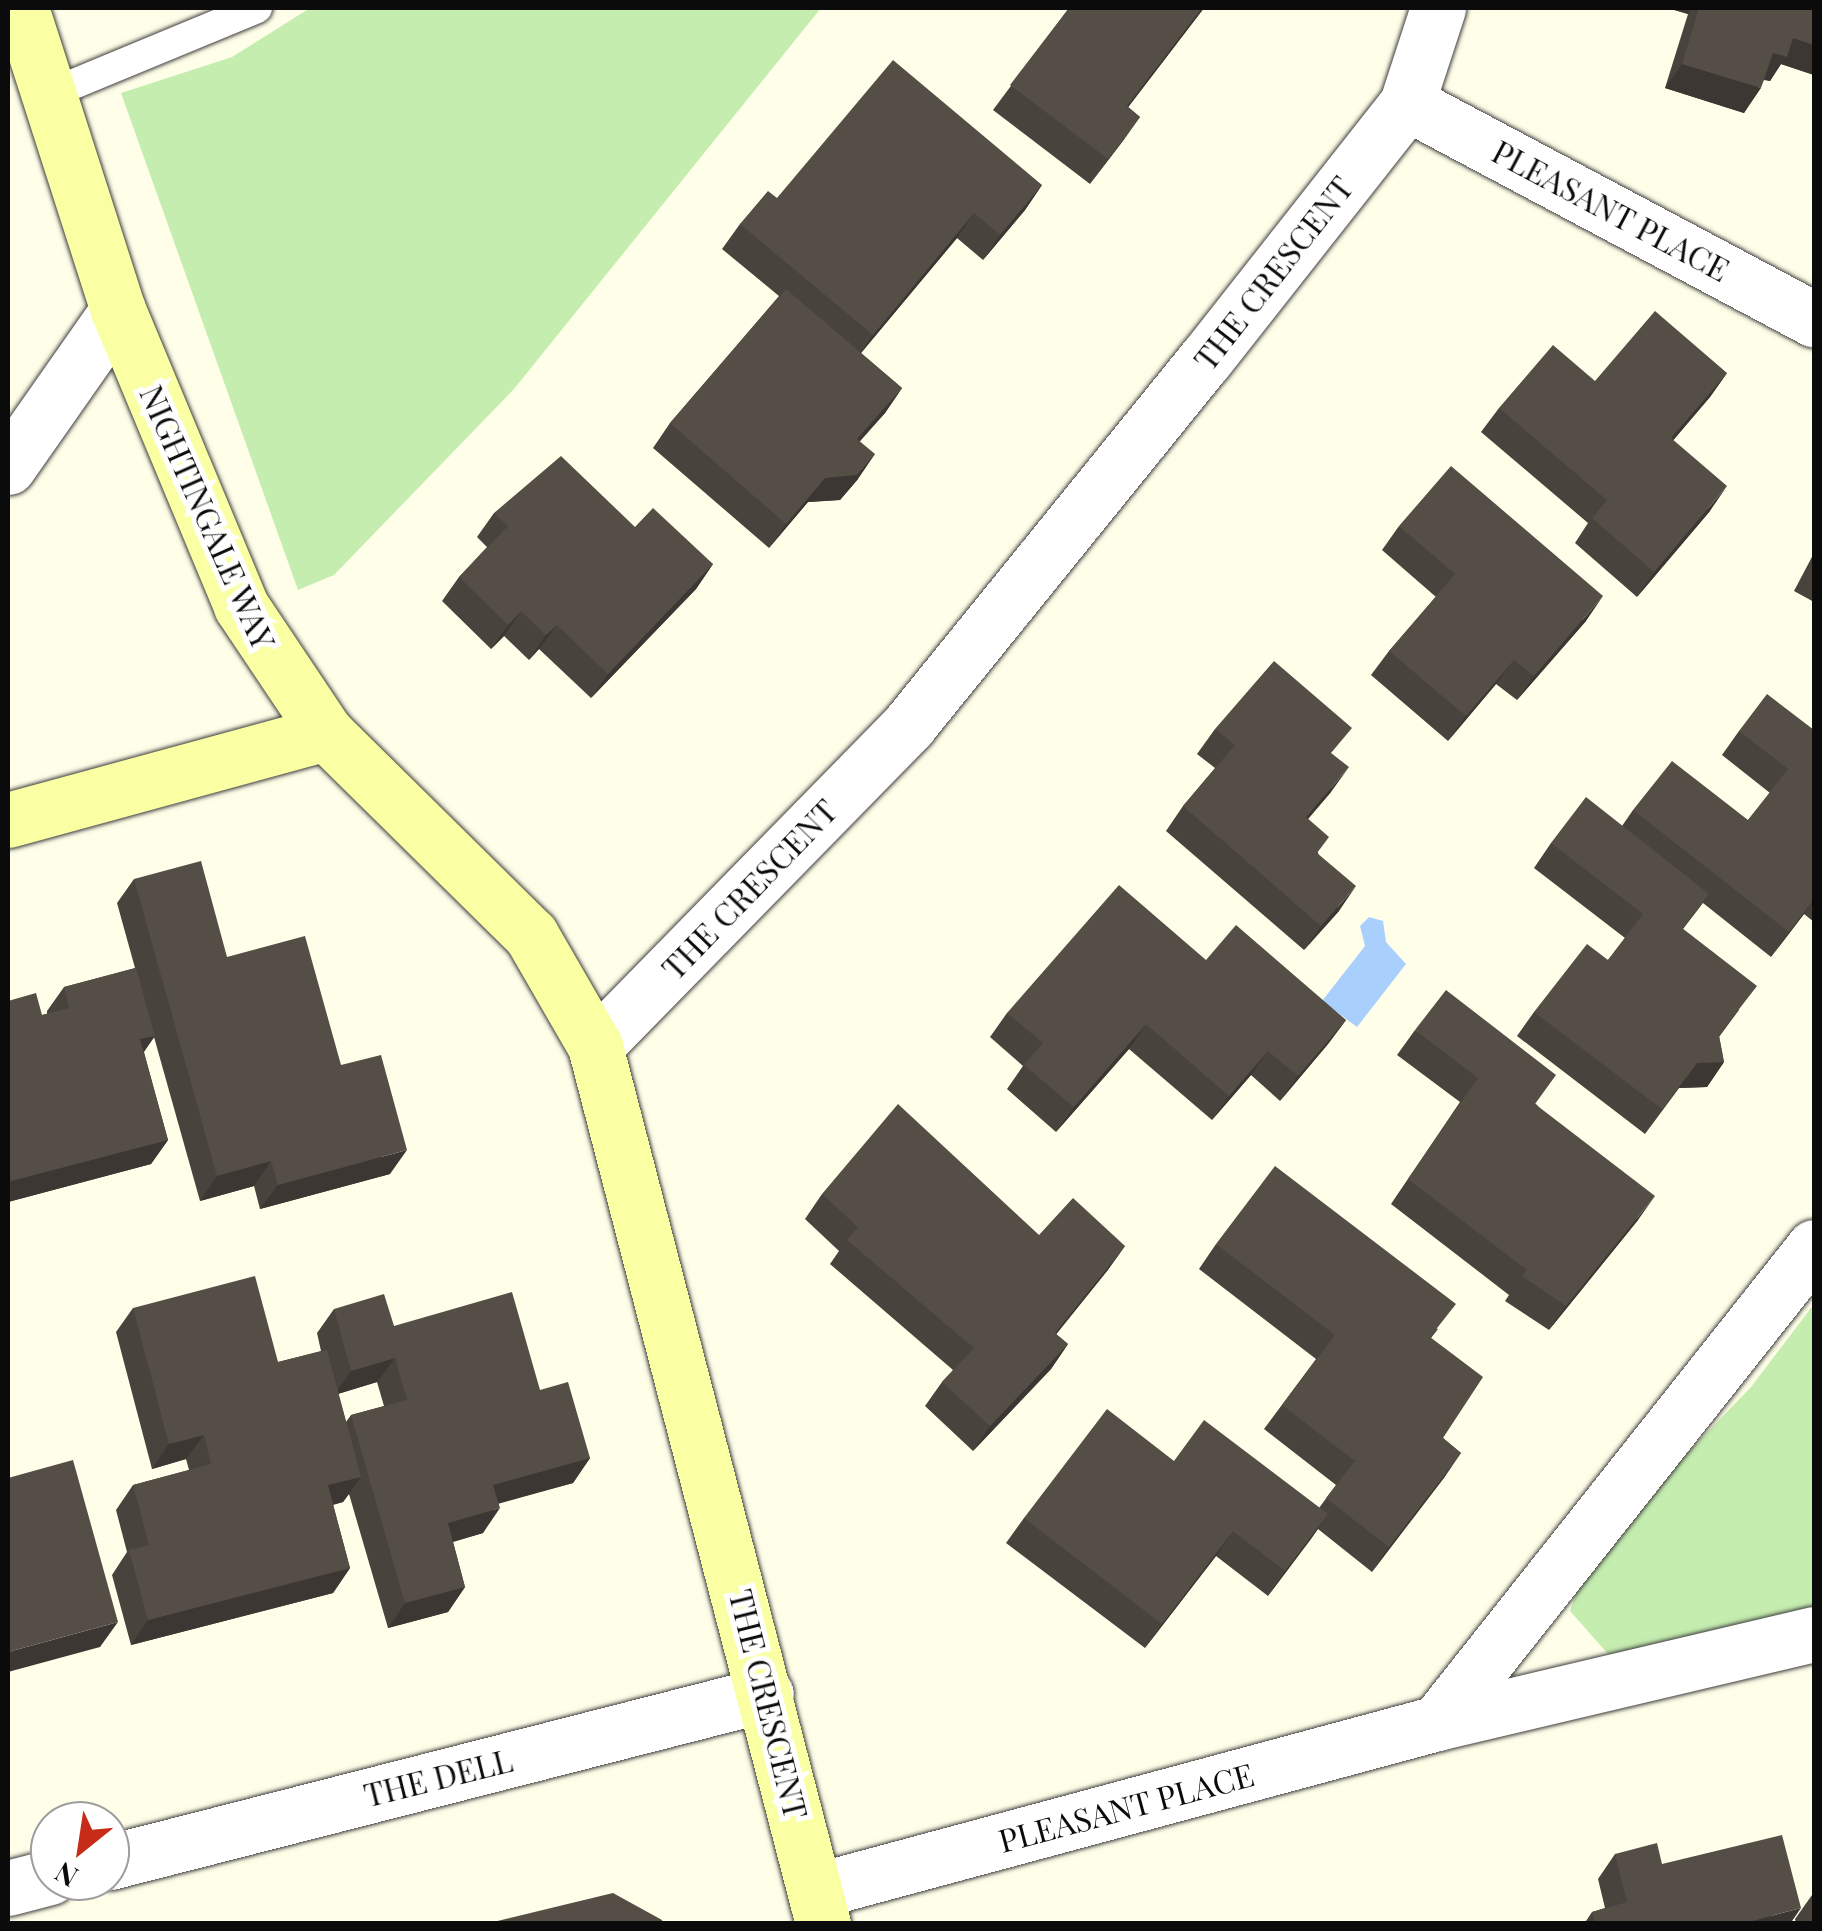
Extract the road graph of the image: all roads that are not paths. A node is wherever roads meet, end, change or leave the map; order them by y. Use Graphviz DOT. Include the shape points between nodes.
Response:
graph roads {
  1 [pos="22,8"];
  2 [pos="257,8"];
  3 [pos="1438,8"];
  4 [pos="52,94"];
  5 [pos="1407,102"];
  6 [pos="118,310"];
  7 [pos="1814,319"];
  8 [pos="8,467"];
  9 [pos="326,733"];
  10 [pos="8,820"];
  11 [pos="595,1046"];
  12 [pos="1814,1247"];
  13 [pos="1814,1634"];
  14 [pos="766,1694"];
  15 [pos="1437,1723"];
  16 [pos="130,1857"];
  17 [pos="819,1907"];
  1 -- 4 [label="street, NIGHTINGALE WAY"];
  2 -- 4 [label="lane"];
  3 -- 5 [label="street, THE CRESCENT"];
  4 -- 6 [label="street, NIGHTINGALE WAY"];
  5 -- 7 [label="street, PLEASANT PLACE"];
  5 -- 11 [label="street, THE CRESCENT" via="909,725"];
  6 -- 8 [label="street"];
  6 -- 9 [label="street, NIGHTINGALE WAY" via="241,606"];
  9 -- 10 [label="street"];
  9 -- 11 [label="street, NIGHTINGALE WAY" via="531,936"];
  11 -- 14 [label="street, THE CRESCENT"];
  12 -- 15 [label="street"];
  13 -- 15 [label="street, PLEASANT PLACE"];
  14 -- 16 [label="street, THE DELL"];
  14 -- 17 [label="street, THE CRESCENT"];
  15 -- 17 [label="street, PLEASANT PLACE"];
}
